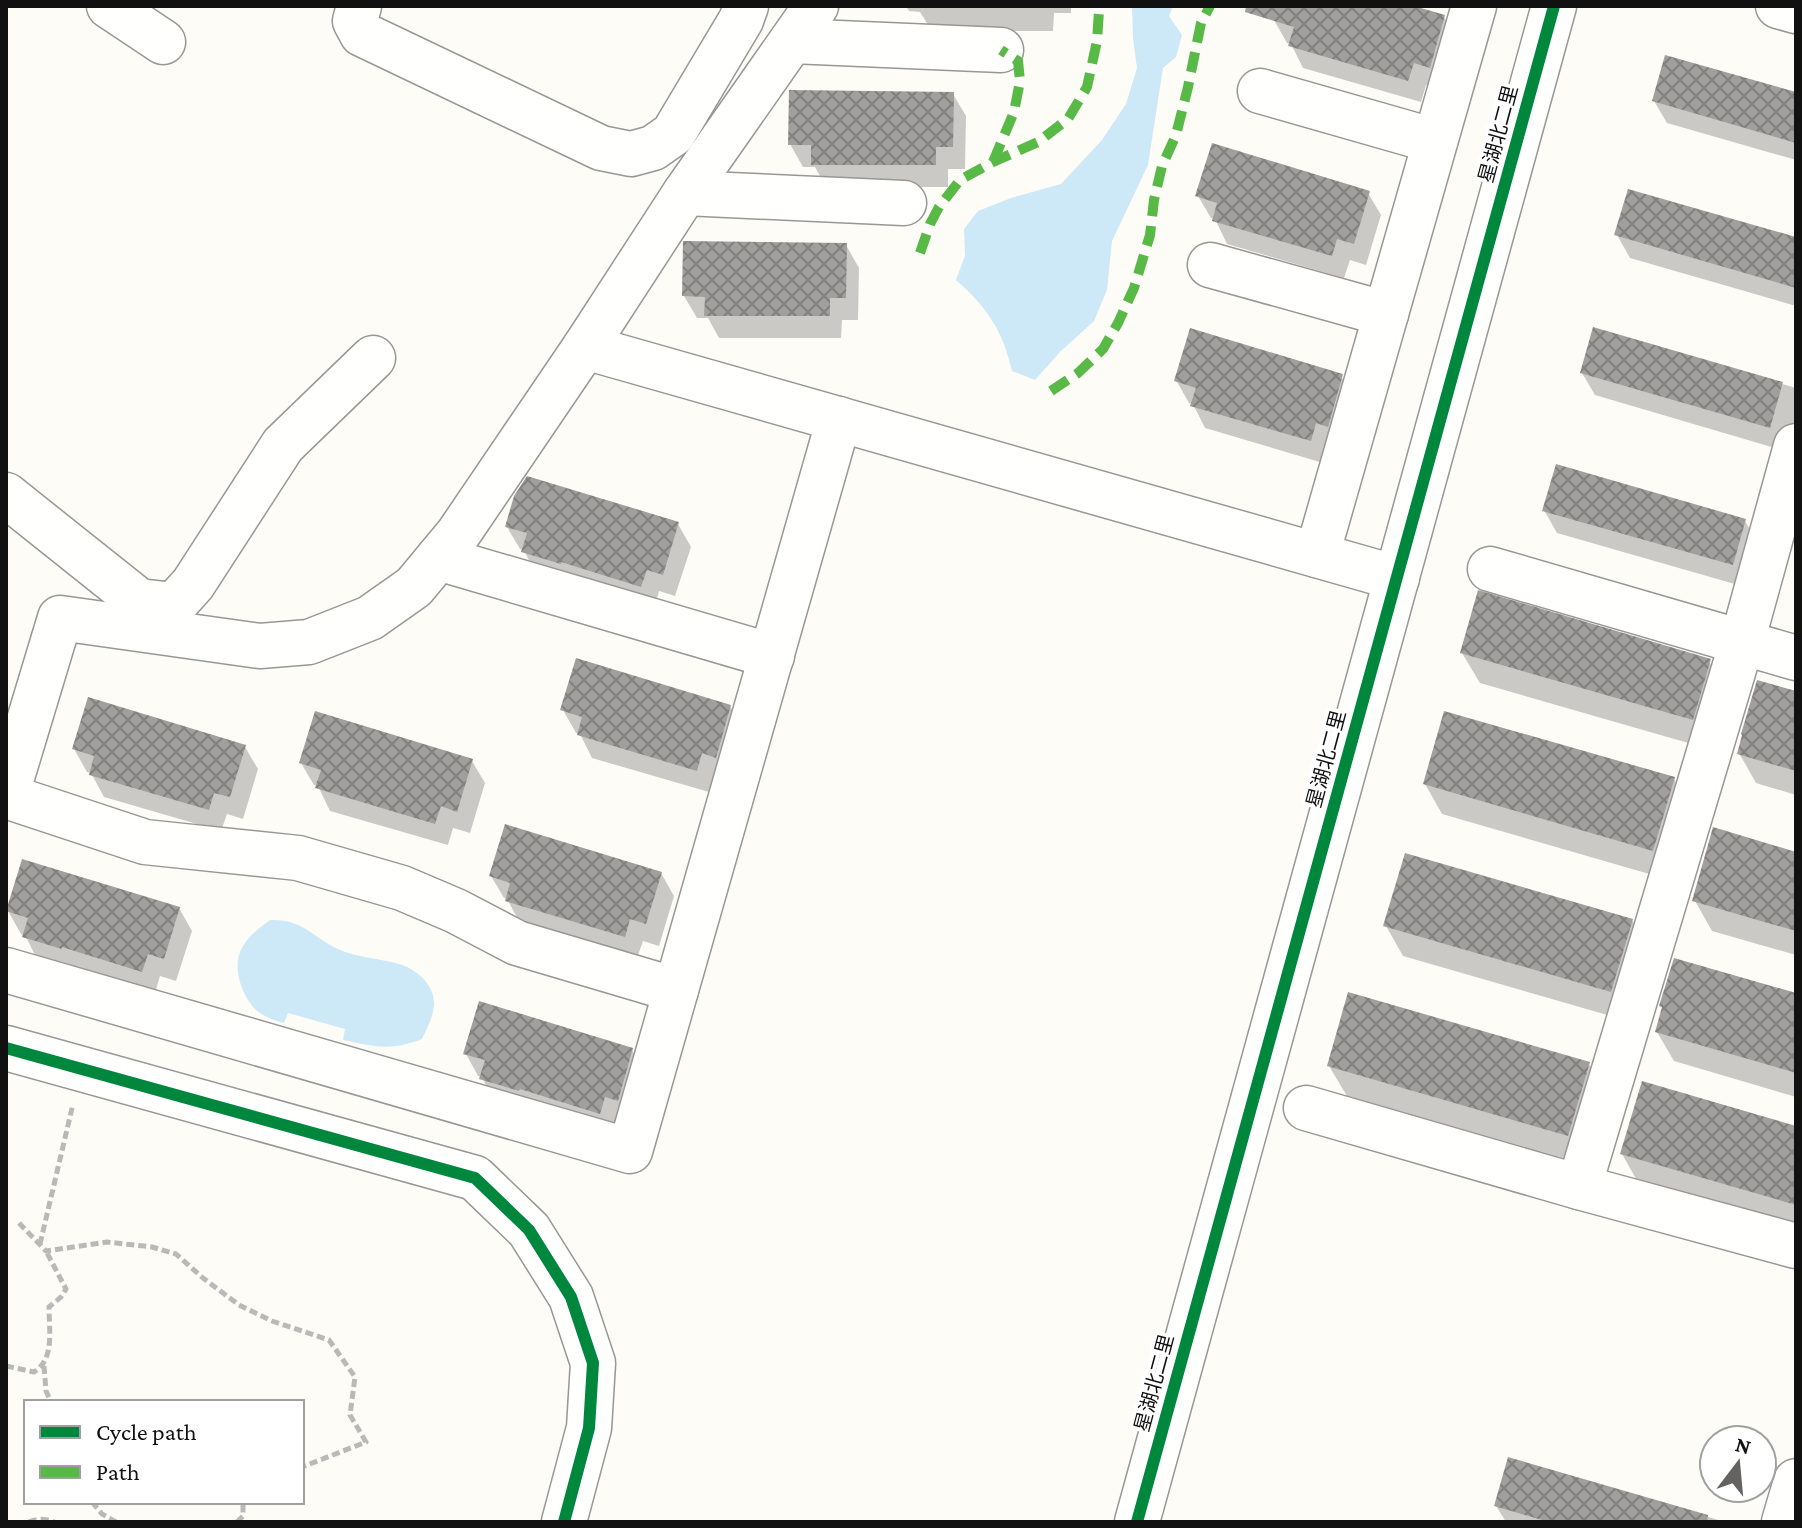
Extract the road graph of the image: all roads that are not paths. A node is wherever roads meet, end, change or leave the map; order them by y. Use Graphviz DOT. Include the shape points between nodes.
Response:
graph roads {
  1 [pos="109,6"];
  2 [pos="359,6"];
  3 [pos="746,6"];
  4 [pos="816,6"];
  5 [pos="1474,6"];
  6 [pos="1554,6"];
  7 [pos="1778,6"];
  8 [pos="1796,11"];
  9 [pos="792,41"];
  10 [pos="163,42"];
  11 [pos="1001,50"];
  12 [pos="1260,91"];
  13 [pos="1435,141"];
  14 [pos="685,193"];
  15 [pos="904,203"];
  16 [pos="1210,265"];
  17 [pos="1386,314"];
  18 [pos="585,347"];
  19 [pos="373,358"];
  20 [pos="839,419"];
  21 [pos="1796,446"];
  22 [pos="6,495"];
  23 [pos="1317,555"];
  24 [pos="438,558"];
  25 [pos="1490,569"];
  26 [pos="1397,578"];
  27 [pos="1742,642"];
  28 [pos="772,656"];
  29 [pos="1796,658"];
  30 [pos="6,797"];
  31 [pos="6,970"];
  32 [pos="676,990"];
  33 [pos="6,1048"];
  34 [pos="1306,1108"];
  35 [pos="1579,1187"];
  36 [pos="1796,1246"];
  37 [pos="1796,1481"];
  38 [pos="564,1522"];
  39 [pos="1137,1522"];
  40 [pos="1784,1522"];
  1 -- 10 [label="street"];
  2 -- 3 [label="street" via="355,21 362,34 601,148 631,154 653,148 673,134"];
  4 -- 9 [label="street"];
  5 -- 13 [label="street"];
  6 -- 26 [label="street, 星湖北二里"];
  7 -- 8 [label="street"];
  9 -- 11 [label="street"];
  9 -- 14 [label="street"];
  12 -- 13 [label="street"];
  13 -- 17 [label="street"];
  14 -- 15 [label="street"];
  14 -- 18 [label="street"];
  16 -- 17 [label="street"];
  17 -- 23 [label="street"];
  18 -- 20 [label="street"];
  18 -- 24 [label="street"];
  19 -- 22 [label="street" via="283,445 174,605 139,601"];
  20 -- 23 [label="street"];
  20 -- 28 [label="street"];
  21 -- 27 [label="street"];
  23 -- 26 [label="street"];
  24 -- 28 [label="street"];
  24 -- 30 [label="street" via="414,587 370,618 309,642 260,646 60,618"];
  25 -- 27 [label="street"];
  26 -- 39 [label="street, 星湖北二里"];
  27 -- 29 [label="street"];
  27 -- 35 [label="street"];
  28 -- 32 [label="street"];
  30 -- 32 [label="street" via="145,842 298,858 387,884 517,943"];
  31 -- 32 [label="street" via="630,1151"];
  33 -- 38 [label="street" via="475,1178 529,1230 563,1283 593,1363 589,1428"];
  34 -- 35 [label="street"];
  35 -- 36 [label="street"];
  37 -- 40 [label="street"];
}
